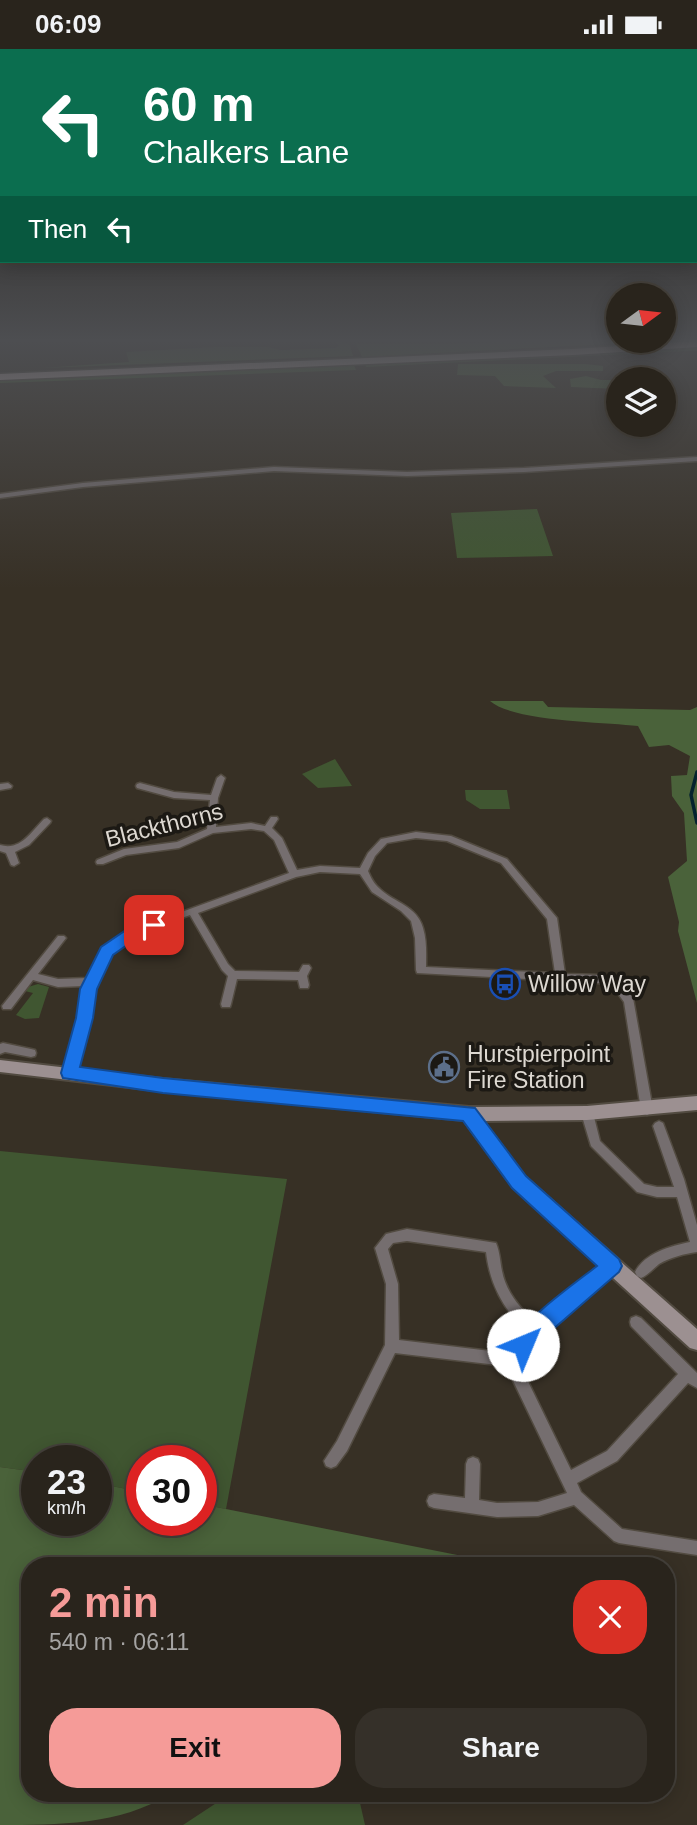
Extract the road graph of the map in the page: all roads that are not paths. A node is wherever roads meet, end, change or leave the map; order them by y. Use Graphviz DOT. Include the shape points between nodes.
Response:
graph roads {
  1 [pos="697,459"];
  2 [pos="0,496"];
  3 [pos="221,778"];
  4 [pos="140,786"];
  5 [pos="214,798"];
  6 [pos="274,819"];
  7 [pos="43,822"];
  8 [pos="267,829"];
  9 [pos="211,830"];
  10 [pos="5,850"];
  11 [pos="100,862"];
  12 [pos="14,863"];
  13 [pos="363,871"];
  14 [pos="294,874"];
  15 [pos="193,912"];
  16 [pos="61,938"];
  17 [pos="233,975"];
  18 [pos="30,977"];
  19 [pos="304,977"];
  20 [pos="561,977"];
  21 [pos="91,982"];
  22 [pos="226,1004"];
  23 [pos="7,1006"];
  24 [pos="0,1050"];
  25 [pos="31,1053"];
  26 [pos="0,1066"];
  27 [pos="69,1073"];
  28 [pos="697,1103"];
  29 [pos="647,1110"];
  30 [pos="587,1113"];
  31 [pos="469,1114"];
  32 [pos="659,1126"];
  33 [pos="680,1192"];
  34 [pos="697,1247"];
  35 [pos="611,1266"];
  36 [pos="640,1272"];
  37 [pos="636,1322"];
  38 [pos="536,1331"];
  39 [pos="697,1341"];
  40 [pos="392,1346"];
  41 [pos="510,1360"];
  42 [pos="692,1377"];
  43 [pos="331,1461"];
  44 [pos="473,1464"];
  45 [pos="569,1479"];
  46 [pos="576,1497"];
  47 [pos="433,1501"];
  48 [pos="472,1507"];
  49 [pos="697,1548"];
  1 -- 2 [label="street" via="407,474 274,469"];
  3 -- 5 [label="street"];
  4 -- 5 [label="street"];
  5 -- 9 [label="street"];
  6 -- 8 [label="street"];
  7 -- 10 [label="street" via="22,846"];
  8 -- 9 [label="street, Blackthorns"];
  8 -- 14 [label="street" via="278,838"];
  9 -- 11 [label="street, Blackthorns" via="179,845 124,852"];
  10 -- 12 [label="street"];
  13 -- 14 [label="street" via="320,869"];
  13 -- 20 [label="street" via="378,894 414,917 421,970"];
  13 -- 20 [label="street" via="384,841 416,835 448,838 504,861 552,918"];
  14 -- 15 [label="street"];
  15 -- 17 [label="street"];
  15 -- 21 [label="street" via="135,932 106,951"];
  16 -- 18 [label="street"];
  17 -- 19 [label="street"];
  17 -- 22 [label="street"];
  18 -- 21 [label="street" via="58,983"];
  18 -- 23 [label="street"];
  20 -- 29 [label="street" via="618,985 629,1001"];
  21 -- 27 [label="street"];
  24 -- 25 [label="street"];
  26 -- 27 [label="street"];
  27 -- 31 [label="street"];
  28 -- 29 [label="street"];
  29 -- 30 [label="street"];
  30 -- 31 [label="street"];
  30 -- 33 [label="street" via="595,1143 640,1188"];
  31 -- 35 [label="street" via="519,1182"];
  32 -- 33 [label="street"];
  33 -- 34 [label="street"];
  34 -- 36 [label="street" via="664,1253"];
  35 -- 38 [label="street"];
  35 -- 39 [label="street"];
  37 -- 42 [label="street"];
  38 -- 40 [label="street" via="511,1308 495,1278 492,1247 407,1235 390,1238 381,1248 392,1284"];
  38 -- 41 [label="street"];
  40 -- 41 [label="street"];
  40 -- 43 [label="street"];
  41 -- 45 [label="street"];
  42 -- 45 [label="street" via="612,1456"];
  44 -- 48 [label="street"];
  45 -- 46 [label="street"];
  46 -- 48 [label="street" via="538,1509"];
  46 -- 49 [label="street" via="619,1536"];
  47 -- 48 [label="street"];
}
